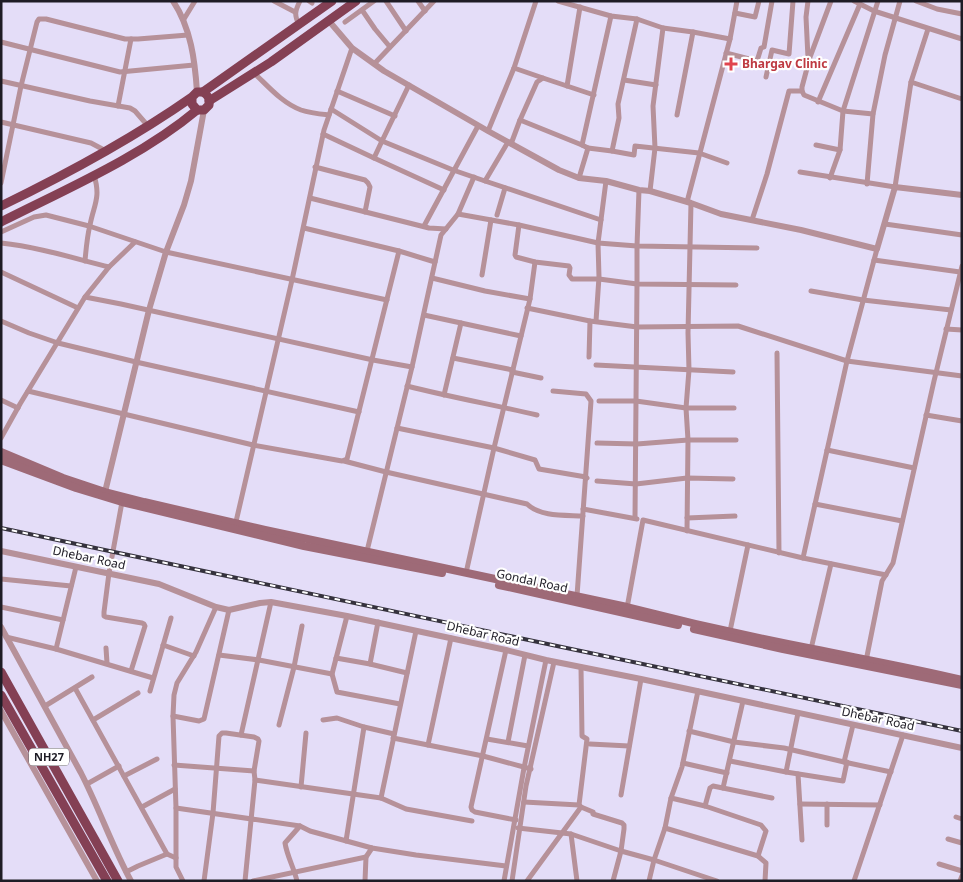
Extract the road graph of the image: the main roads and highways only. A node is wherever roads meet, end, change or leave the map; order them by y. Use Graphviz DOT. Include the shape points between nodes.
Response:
graph roads {
  1 [pos="332,1"];
  2 [pos="356,1"];
  3 [pos="197,94"];
  4 [pos="209,101"];
  5 [pos="200,110"];
  6 [pos="1,206"];
  7 [pos="1,222"];
  8 [pos="1,452"];
  9 [pos="1,460"];
  10 [pos="102,494"];
  11 [pos="235,526"];
  12 [pos="627,610"];
  13 [pos="866,663"];
  14 [pos="1,672"];
  15 [pos="962,680"];
  16 [pos="962,685"];
  17 [pos="1,695"];
  18 [pos="118,880"];
  19 [pos="107,881"];
  1 -- 3 [label="highway"];
  2 -- 4 [label="highway"];
  3 -- 4 [label="highway" via="209,98"];
  3 -- 5 [label="highway" via="192,104"];
  3 -- 6 [label="highway" via="148,127"];
  4 -- 5 [label="highway" via="207,108"];
  5 -- 7 [label="highway" via="160,138 94,176"];
  8 -- 10 [label="main road"];
  9 -- 10 [label="main road"];
  10 -- 11 [label="main road"];
  10 -- 11 [label="main road, Gondal Road" via="122,502"];
  11 -- 12 [label="main road" via="367,551 577,596"];
  11 -- 12 [label="main road, Gondal Road" via="304,546"];
  12 -- 13 [label="main road, Gondal Road"];
  12 -- 13 [label="main road"];
  13 -- 15 [label="main road"];
  13 -- 16 [label="main road, Gondal Road"];
  14 -- 18 [label="highway, NH27"];
  17 -- 19 [label="highway, NH27"];
}
